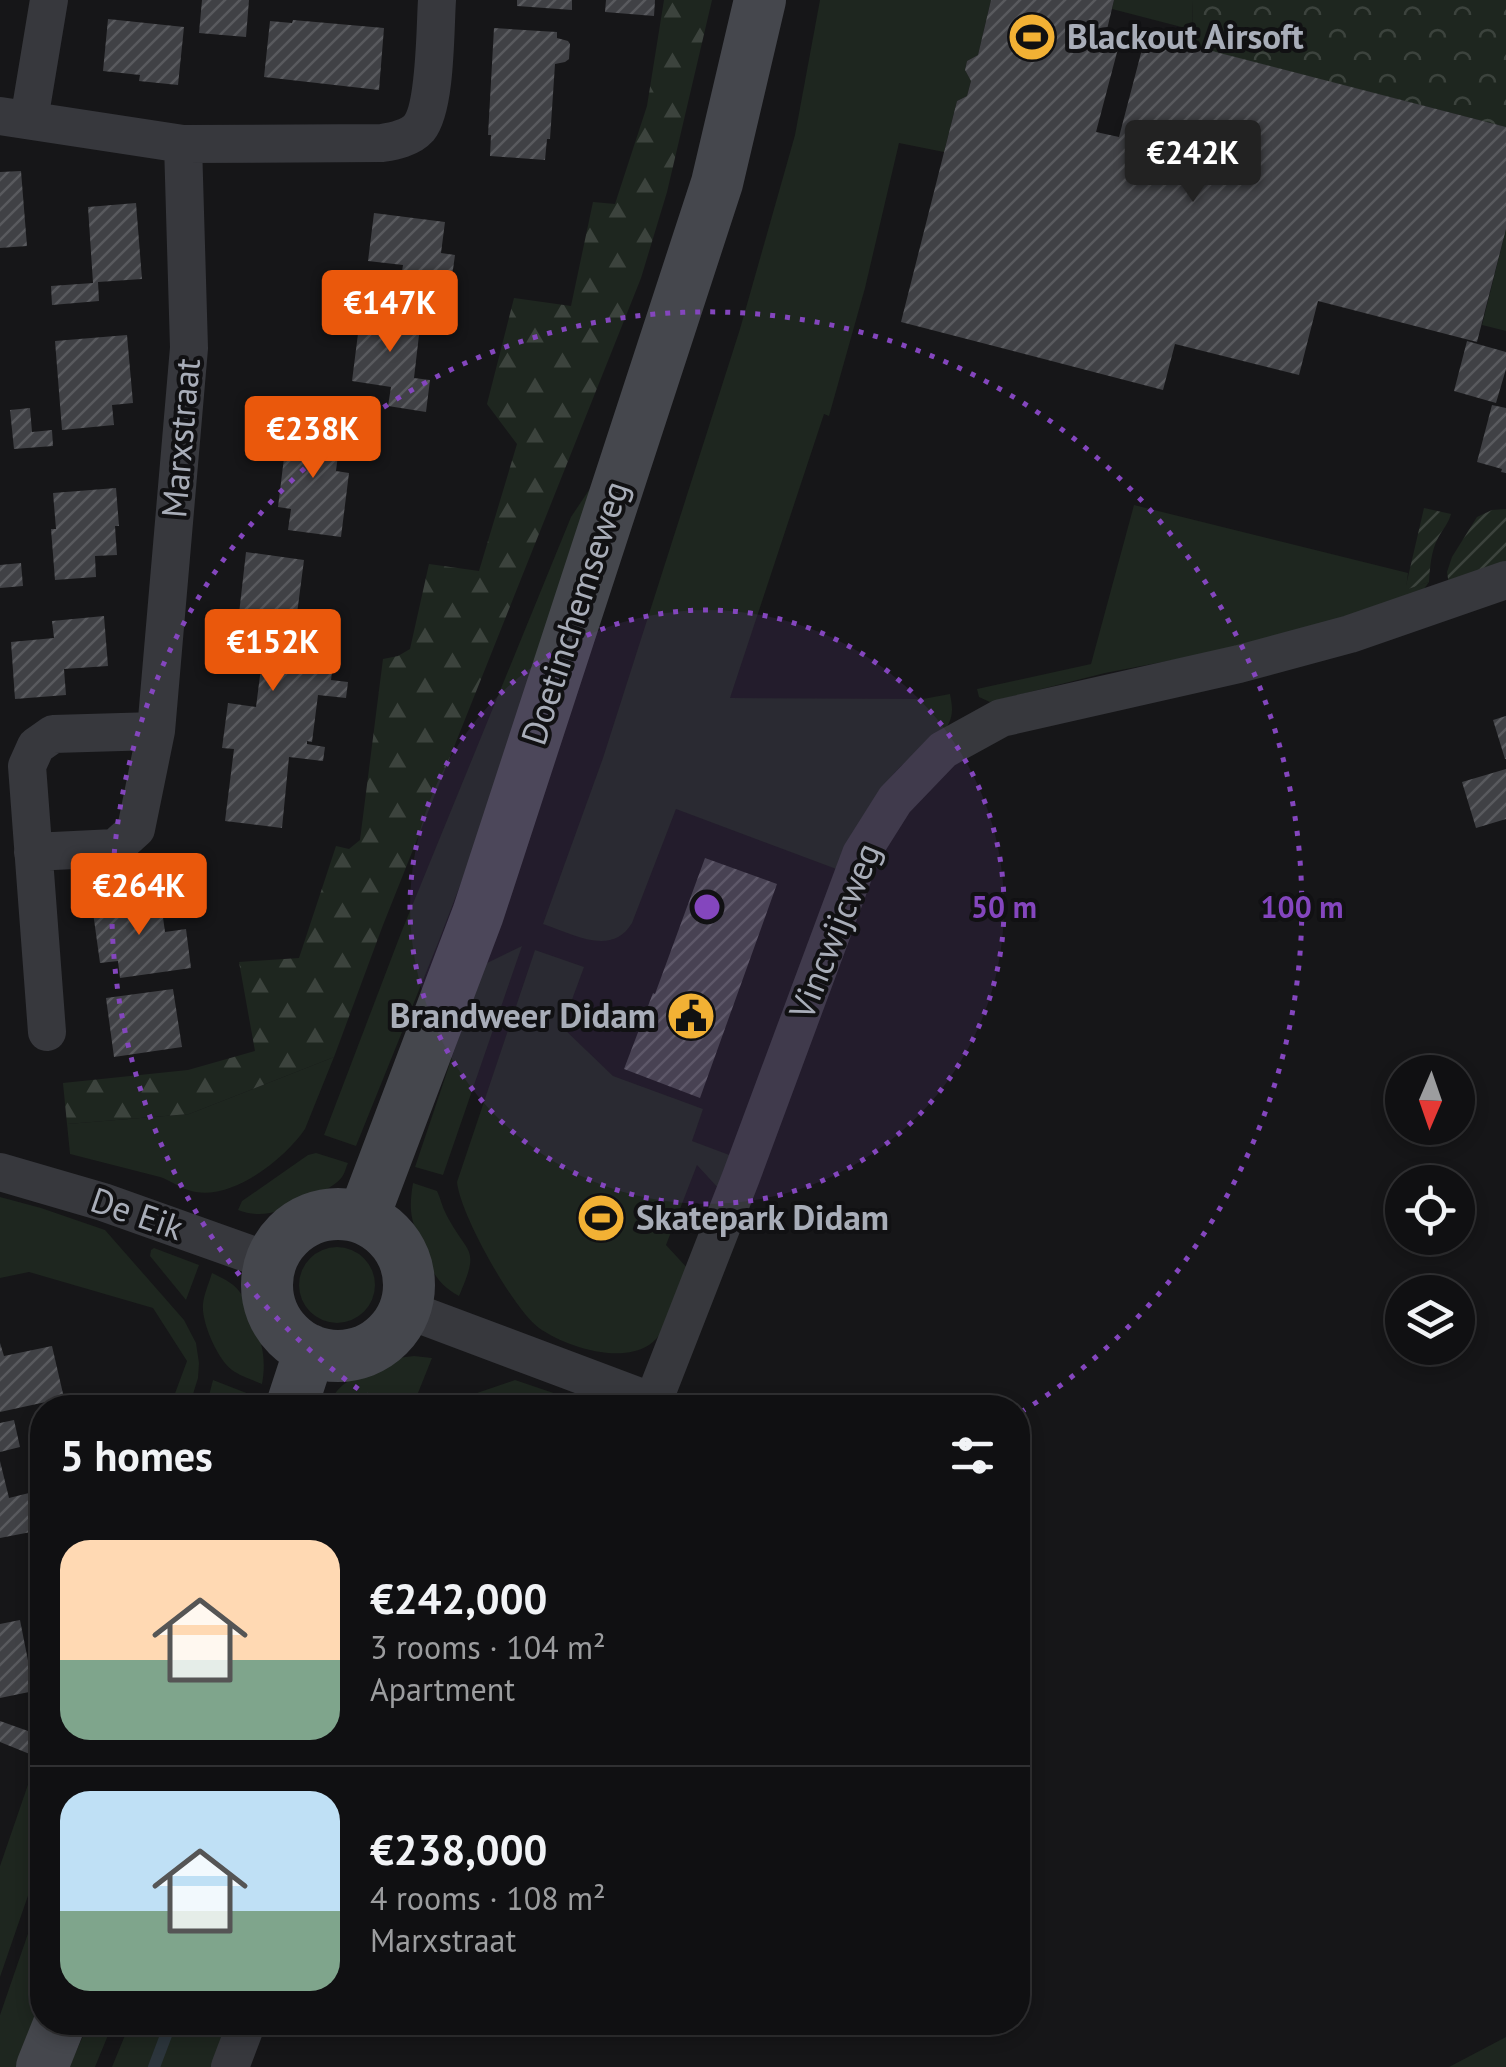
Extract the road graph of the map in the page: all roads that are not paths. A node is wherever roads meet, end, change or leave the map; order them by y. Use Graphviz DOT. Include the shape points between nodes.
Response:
graph roads {
  1 [pos="49,0"];
  2 [pos="437,0"];
  3 [pos="760,0"];
  4 [pos="15,118"];
  5 [pos="184,144"];
  6 [pos="1506,580"];
  7 [pos="156,731"];
  8 [pos="33,852"];
  9 [pos="47,1032"];
  10 [pos="0,1172"];
  11 [pos="363,1218"];
  12 [pos="272,1262"];
  13 [pos="405,1309"];
  14 [pos="310,1350"];
  15 [pos="295,1395"];
  16 [pos="629,1395"];
  17 [pos="656,1395"];
  18 [pos="55,2035"];
  19 [pos="242,2035"];
  20 [pos="42,2067"];
  21 [pos="230,2067"];
  1 -- 4 [label="street"];
  2 -- 5 [label="street" via="428,110 403,139"];
  3 -- 11 [label="main road, Doetinchemseweg" via="717,183 478,914"];
  4 -- 5 [label="street"];
  5 -- 7 [label="street, Marxstraat" via="190,348"];
  6 -- 17 [label="street, Vincwijcweg" via="1350,634 1001,718 944,750 894,800 861,854"];
  7 -- 8 [label="street, Marxstraat" via="136,829 115,848"];
  7 -- 8 [label="street" via="53,734 36,746 28,766"];
  8 -- 9 [label="street"];
  10 -- 12 [label="street, De Eik"];
  11 -- 12 [label="main road" via="314,1218 293,1230"];
  11 -- 13 [label="main road" via="400,1249 409,1272"];
  12 -- 14 [label="main road" via="267,1293 274,1315"];
  13 -- 14 [label="main road" via="389,1336 370,1349 348,1356"];
  13 -- 16 [label="street"];
  14 -- 15 [label="main road"];
  18 -- 20 [label="main road"];
  19 -- 21 [label="street"];
}
